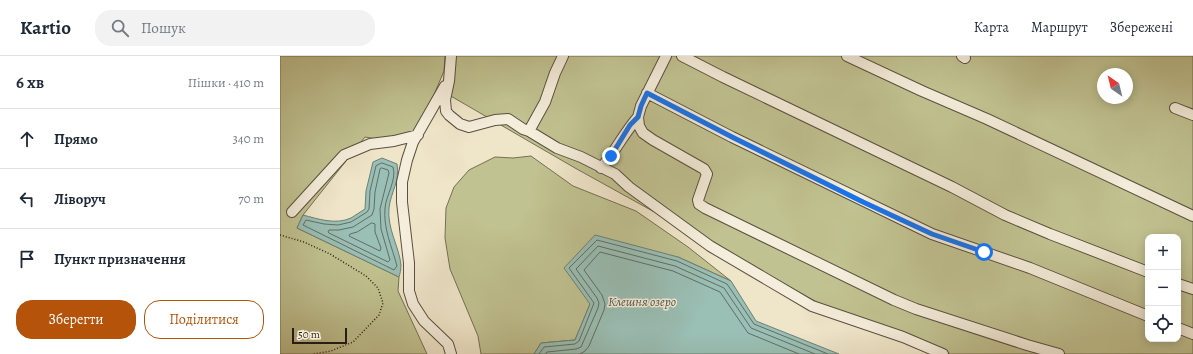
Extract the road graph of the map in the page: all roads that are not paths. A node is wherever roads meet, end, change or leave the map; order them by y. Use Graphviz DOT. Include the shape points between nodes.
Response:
graph roads {
  1 [pos="451,56"];
  2 [pos="563,56"];
  3 [pos="666,56"];
  4 [pos="682,56"];
  5 [pos="847,56"];
  6 [pos="449,81"];
  7 [pos="647,93"];
  8 [pos="1175,108"];
  9 [pos="1193,115"];
  10 [pos="638,117"];
  11 [pos="529,131"];
  12 [pos="418,135"];
  13 [pos="601,168"];
  14 [pos="292,212"];
  15 [pos="1193,216"];
  16 [pos="1145,271"];
  17 [pos="1181,285"];
  18 [pos="1193,289"];
  19 [pos="1145,315"];
  20 [pos="1181,329"];
  21 [pos="1193,334"];
  22 [pos="451,354"];
  23 [pos="943,354"];
  24 [pos="1059,354"];
  1 -- 6 [label="lane"];
  2 -- 11 [label="lane" via="545,102"];
  3 -- 7 [label="lane"];
  4 -- 16 [label="lane" via="1005,215"];
  5 -- 15 [label="lane"];
  6 -- 11 [label="lane" via="445,100 446,111 460,124 469,126 508,119"];
  6 -- 12 [label="lane" via="438,96"];
  7 -- 10 [label="lane"];
  7 -- 19 [label="lane" via="932,234 1030,268"];
  8 -- 9 [label="lane"];
  10 -- 13 [label="lane"];
  10 -- 24 [label="lane" via="643,133 704,169 706,174 698,200 705,208 916,308"];
  11 -- 13 [label="lane"];
  12 -- 14 [label="lane" via="370,144 344,155"];
  12 -- 22 [label="lane" via="407,160 402,182 409,290 413,304 424,321 448,344"];
  13 -- 23 [label="lane" via="615,174 710,246 812,306 903,337"];
  17 -- 18 [label="lane"];
  20 -- 21 [label="lane"];
}
